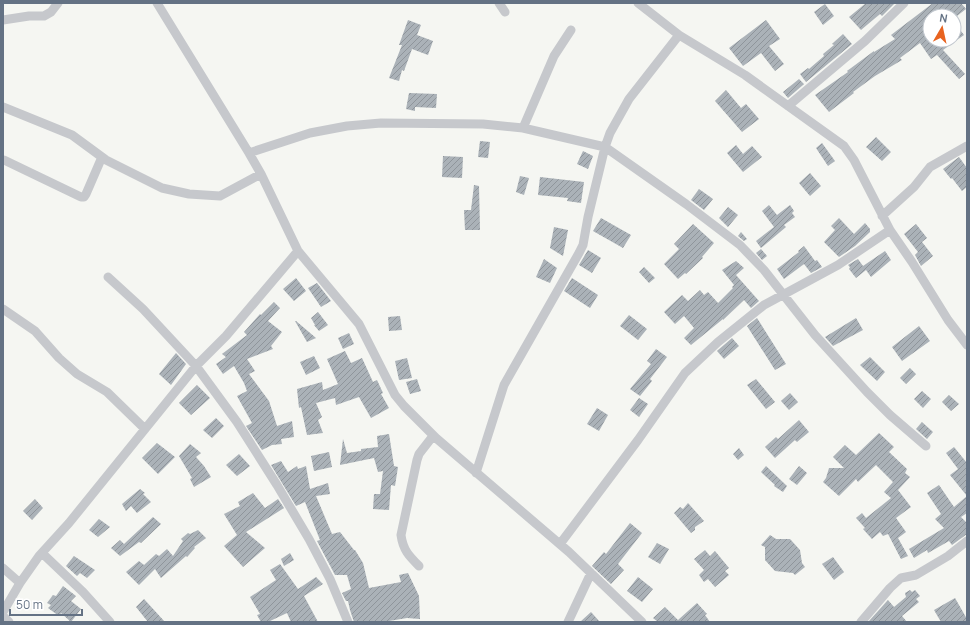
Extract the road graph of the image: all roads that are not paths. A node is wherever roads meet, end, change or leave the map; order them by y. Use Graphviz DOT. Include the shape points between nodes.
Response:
graph roads {
  1 [pos="58,3"];
  2 [pos="157,3"];
  3 [pos="499,3"];
  4 [pos="638,3"];
  5 [pos="904,3"];
  6 [pos="647,6"];
  7 [pos="505,12"];
  8 [pos="3,20"];
  9 [pos="571,30"];
  10 [pos="679,35"];
  11 [pos="788,106"];
  12 [pos="3,107"];
  13 [pos="523,128"];
  14 [pos="967,146"];
  15 [pos="605,147"];
  16 [pos="249,153"];
  17 [pos="102,157"];
  18 [pos="4,160"];
  19 [pos="261,174"];
  20 [pos="882,216"];
  21 [pos="890,230"];
  22 [pos="298,251"];
  23 [pos="108,277"];
  24 [pos="783,294"];
  25 [pos="3,309"];
  26 [pos="967,344"];
  27 [pos="196,366"];
  28 [pos="145,429"];
  29 [pos="434,436"];
  30 [pos="926,446"];
  31 [pos="476,473"];
  32 [pos="967,541"];
  33 [pos="560,544"];
  34 [pos="42,553"];
  35 [pos="419,566"];
  36 [pos="3,568"];
  37 [pos="591,573"];
  38 [pos="20,583"];
  39 [pos="3,612"];
  40 [pos="3,616"];
  41 [pos="9,622"];
  42 [pos="110,622"];
  43 [pos="348,622"];
  44 [pos="568,622"];
  45 [pos="642,622"];
  46 [pos="861,622"];
  1 -- 8 [label="street" via="44,16"];
  2 -- 16 [label="street"];
  3 -- 7 [label="street"];
  4 -- 6 [label="street"];
  5 -- 11 [label="street" via="865,41"];
  6 -- 10 [label="street"];
  9 -- 13 [label="street" via="554,56"];
  10 -- 11 [label="street" via="745,75"];
  10 -- 15 [label="street" via="629,99 612,128"];
  11 -- 20 [label="street" via="844,146 854,160"];
  12 -- 17 [label="street" via="72,135"];
  13 -- 15 [label="street"];
  13 -- 16 [label="street" via="483,124 418,123 347,126 310,133"];
  14 -- 20 [label="street" via="930,167 914,187"];
  15 -- 24 [label="street" via="735,241 756,261"];
  15 -- 31 [label="street" via="580,253 504,385"];
  16 -- 19 [label="street"];
  17 -- 18 [label="street" via="84,197"];
  17 -- 19 [label="street" via="162,188 190,194 220,196"];
  19 -- 22 [label="street"];
  20 -- 21 [label="street"];
  21 -- 24 [label="street" via="846,261"];
  21 -- 26 [label="street" via="948,320"];
  22 -- 27 [label="street" via="226,336"];
  22 -- 29 [label="street" via="359,324 404,406"];
  23 -- 27 [label="street" via="143,309"];
  24 -- 30 [label="street" via="815,335 867,392"];
  24 -- 33 [label="street" via="738,325 686,373"];
  25 -- 28 [label="street" via="35,331 59,358 78,374 107,392"];
  27 -- 28 [label="street"];
  27 -- 43 [label="street" via="238,422 277,485 330,579"];
  28 -- 34 [label="street"];
  29 -- 31 [label="street"];
  29 -- 35 [label="street" via="416,460 401,535 402,545"];
  31 -- 33 [label="street"];
  32 -- 46 [label="street" via="916,575 901,578"];
  33 -- 37 [label="street"];
  34 -- 38 [label="street"];
  34 -- 42 [label="street"];
  36 -- 38 [label="street"];
  37 -- 44 [label="street"];
  37 -- 45 [label="street"];
  38 -- 39 [label="street"];
  40 -- 41 [label="street"];
}
